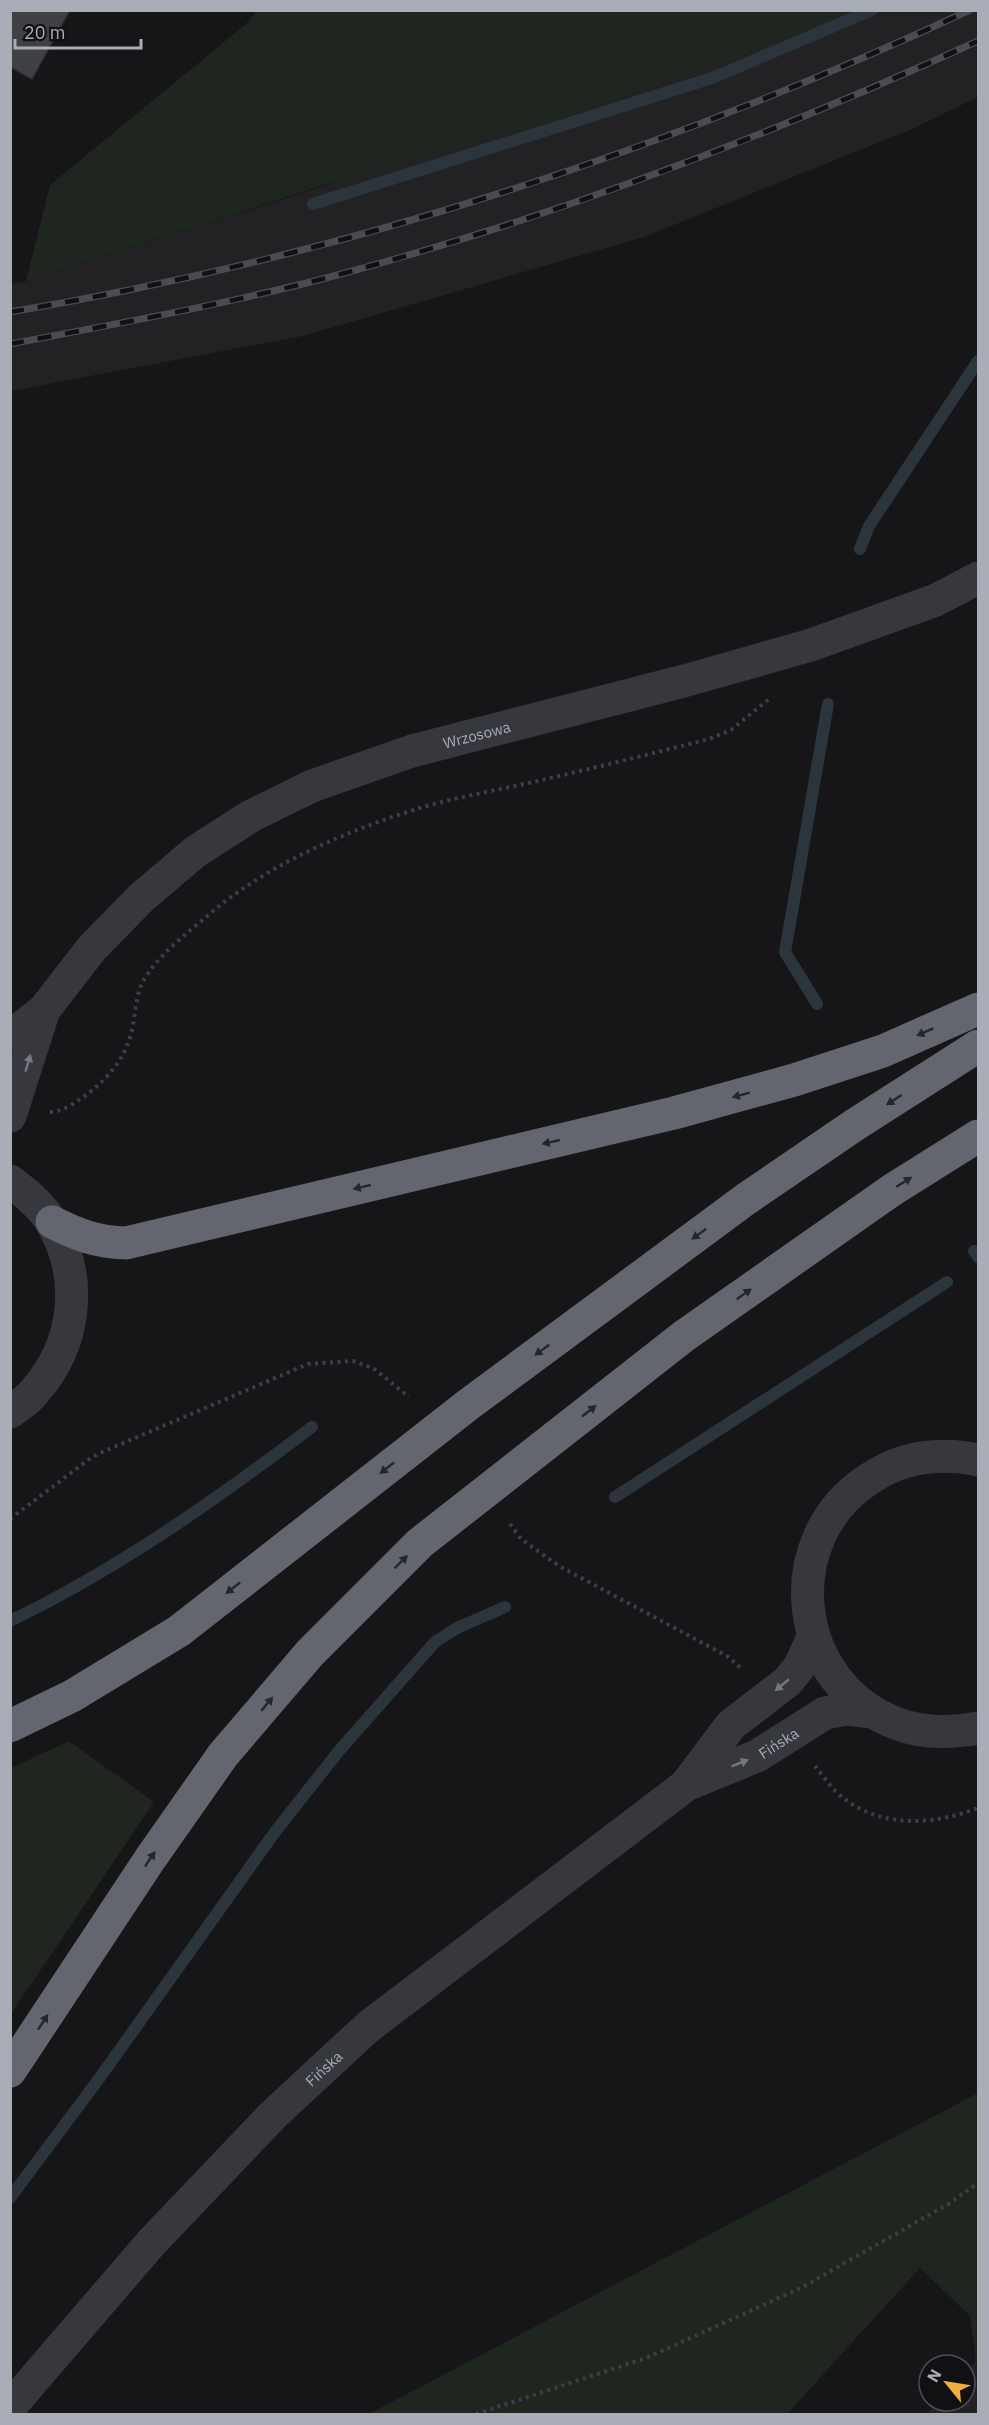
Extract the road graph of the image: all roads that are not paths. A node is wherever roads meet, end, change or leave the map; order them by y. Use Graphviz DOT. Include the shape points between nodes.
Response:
graph roads {
  1 [pos="978,578"];
  2 [pos="978,1009"];
  3 [pos="44,1010"];
  4 [pos="10,1037"];
  5 [pos="978,1046"];
  6 [pos="12,1113"];
  7 [pos="978,1136"];
  8 [pos="10,1180"];
  9 [pos="52,1222"];
  10 [pos="10,1412"];
  11 [pos="978,1460"];
  12 [pos="813,1637"];
  13 [pos="872,1712"];
  14 [pos="10,1726"];
  15 [pos="978,1728"];
  16 [pos="686,1785"];
  17 [pos="10,2071"];
  18 [pos="10,2407"];
  1 -- 3 [label="street, Wrzosowa" via="936,600 811,645 412,751 312,786 251,816 195,852 141,898 92,948"];
  2 -- 9 [label="highway, one-way" via="883,1051 740,1095 126,1243 101,1242"];
  3 -- 4 [label="street, Wrzosowa"];
  6 -- 3 [label="street, Wrzosowa, one-way"];
  5 -- 14 [label="highway, one-way" via="746,1199 469,1404 179,1631 72,1696"];
  17 -- 7 [label="highway, one-way" via="223,1755 309,1653 420,1543 684,1336 892,1190"];
  8 -- 9 [label="street" via="32,1197"];
  9 -- 10 [label="street" via="65,1250 72,1280 73,1311 66,1341 53,1369 34,1394"];
  11 -- 12 [label="street" via="935,1456 908,1461 858,1486 838,1505 823,1529 807,1582 807,1610"];
  12 -- 13 [label="street" via="836,1680"];
  12 -- 16 [label="street, Fińska, one-way" via="800,1666 787,1682 731,1725"];
  13 -- 15 [label="street" via="898,1725 926,1731"];
  16 -- 13 [label="street, Fińska, one-way" via="757,1756 825,1713"];
  16 -- 18 [label="street, Fińska" via="360,2035 273,2115 151,2243"];
}
